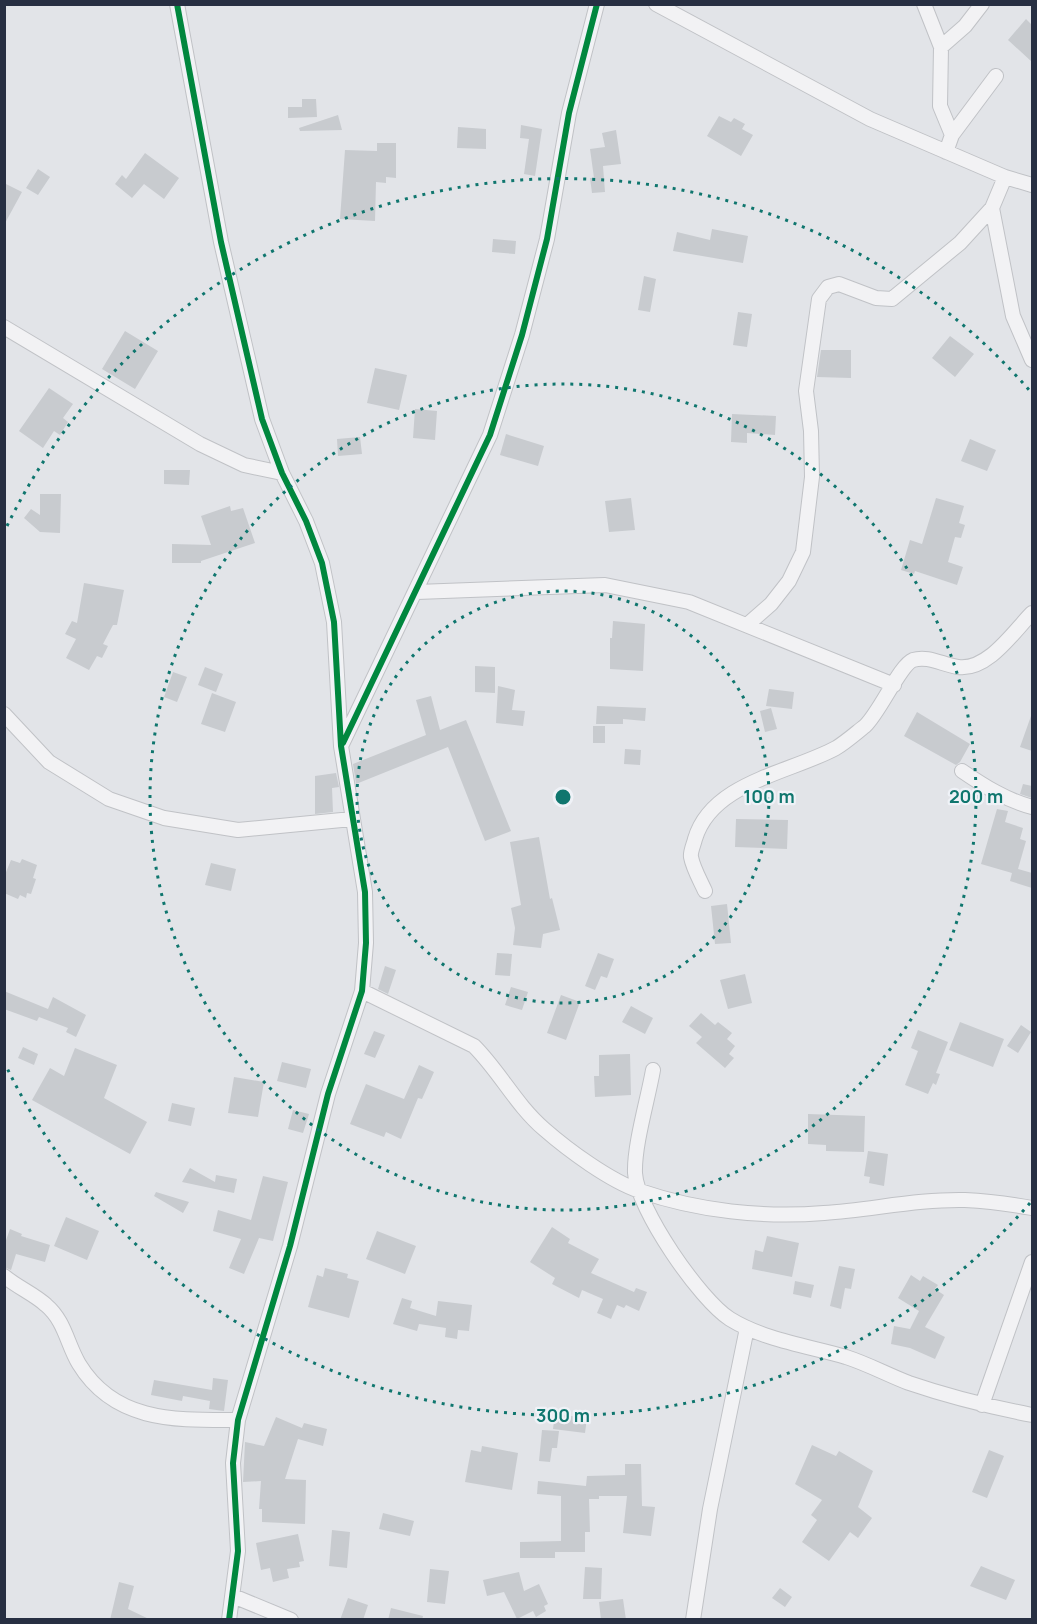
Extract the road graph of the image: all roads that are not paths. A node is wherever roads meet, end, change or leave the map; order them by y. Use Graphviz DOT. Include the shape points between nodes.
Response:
graph roads {
  1 [pos="177,4"];
  2 [pos="597,4"];
  3 [pos="656,4"];
  4 [pos="924,4"];
  5 [pos="982,4"];
  6 [pos="941,47"];
  7 [pos="996,76"];
  8 [pos="952,135"];
  9 [pos="946,152"];
  10 [pos="1005,177"];
  11 [pos="1032,185"];
  12 [pos="992,208"];
  13 [pos="4,327"];
  14 [pos="1032,360"];
  15 [pos="282,473"];
  16 [pos="417,592"];
  17 [pos="1032,613"];
  18 [pos="747,625"];
  19 [pos="894,685"];
  20 [pos="4,714"];
  21 [pos="341,746"];
  22 [pos="962,771"];
  23 [pos="1032,807"];
  24 [pos="352,819"];
  25 [pos="705,891"];
  26 [pos="362,991"];
  27 [pos="652,1070"];
  28 [pos="639,1191"];
  29 [pos="1032,1208"];
  30 [pos="1032,1262"];
  31 [pos="7,1281"];
  32 [pos="747,1328"];
  33 [pos="982,1405"];
  34 [pos="1032,1415"];
  35 [pos="238,1420"];
  36 [pos="233,1596"];
  37 [pos="229,1620"];
  38 [pos="291,1620"];
  39 [pos="693,1620"];
  1 -- 15 [label="street" via="221,242 262,419"];
  2 -- 16 [label="street" via="569,113 547,239 522,335 490,435"];
  3 -- 9 [label="street" via="870,119"];
  4 -- 6 [label="street"];
  5 -- 6 [label="street"];
  6 -- 8 [label="street" via="940,106"];
  7 -- 8 [label="street"];
  8 -- 9 [label="street"];
  9 -- 10 [label="street"];
  10 -- 11 [label="street"];
  10 -- 12 [label="street"];
  12 -- 14 [label="street" via="1013,316"];
  12 -- 18 [label="street" via="960,243 892,299 876,298 839,284 828,288 819,299 807,391 812,477 803,552 783,589"];
  13 -- 15 [label="street" via="200,444 244,465"];
  15 -- 21 [label="street" via="322,563 334,622"];
  16 -- 18 [label="street" via="605,585 690,602"];
  16 -- 21 [label="street"];
  17 -- 19 [label="street" via="976,665 959,668 928,659 913,660 904,666"];
  18 -- 19 [label="street"];
  19 -- 25 [label="street" via="867,724 837,747 727,796 710,812 698,831 691,855"];
  20 -- 24 [label="street" via="50,762 108,799 164,818 238,830"];
  21 -- 24 [label="street"];
  22 -- 23 [label="street" via="1018,804"];
  24 -- 26 [label="street" via="365,892"];
  26 -- 28 [label="street" via="474,1046 544,1130"];
  26 -- 35 [label="street" via="328,1094 290,1246"];
  27 -- 28 [label="street" via="635,1172"];
  28 -- 29 [label="street" via="704,1208 743,1212 823,1213 963,1200"];
  28 -- 32 [label="street" via="654,1226 701,1289 727,1317"];
  30 -- 33 [label="street"];
  31 -- 35 [label="street" via="47,1305 64,1328 77,1362 95,1388 119,1405 179,1420"];
  32 -- 33 [label="street" via="849,1358"];
  32 -- 39 [label="street" via="710,1509"];
  33 -- 34 [label="street"];
  35 -- 36 [label="street" via="233,1463 238,1551"];
  36 -- 37 [label="street"];
  36 -- 38 [label="street"];
}
